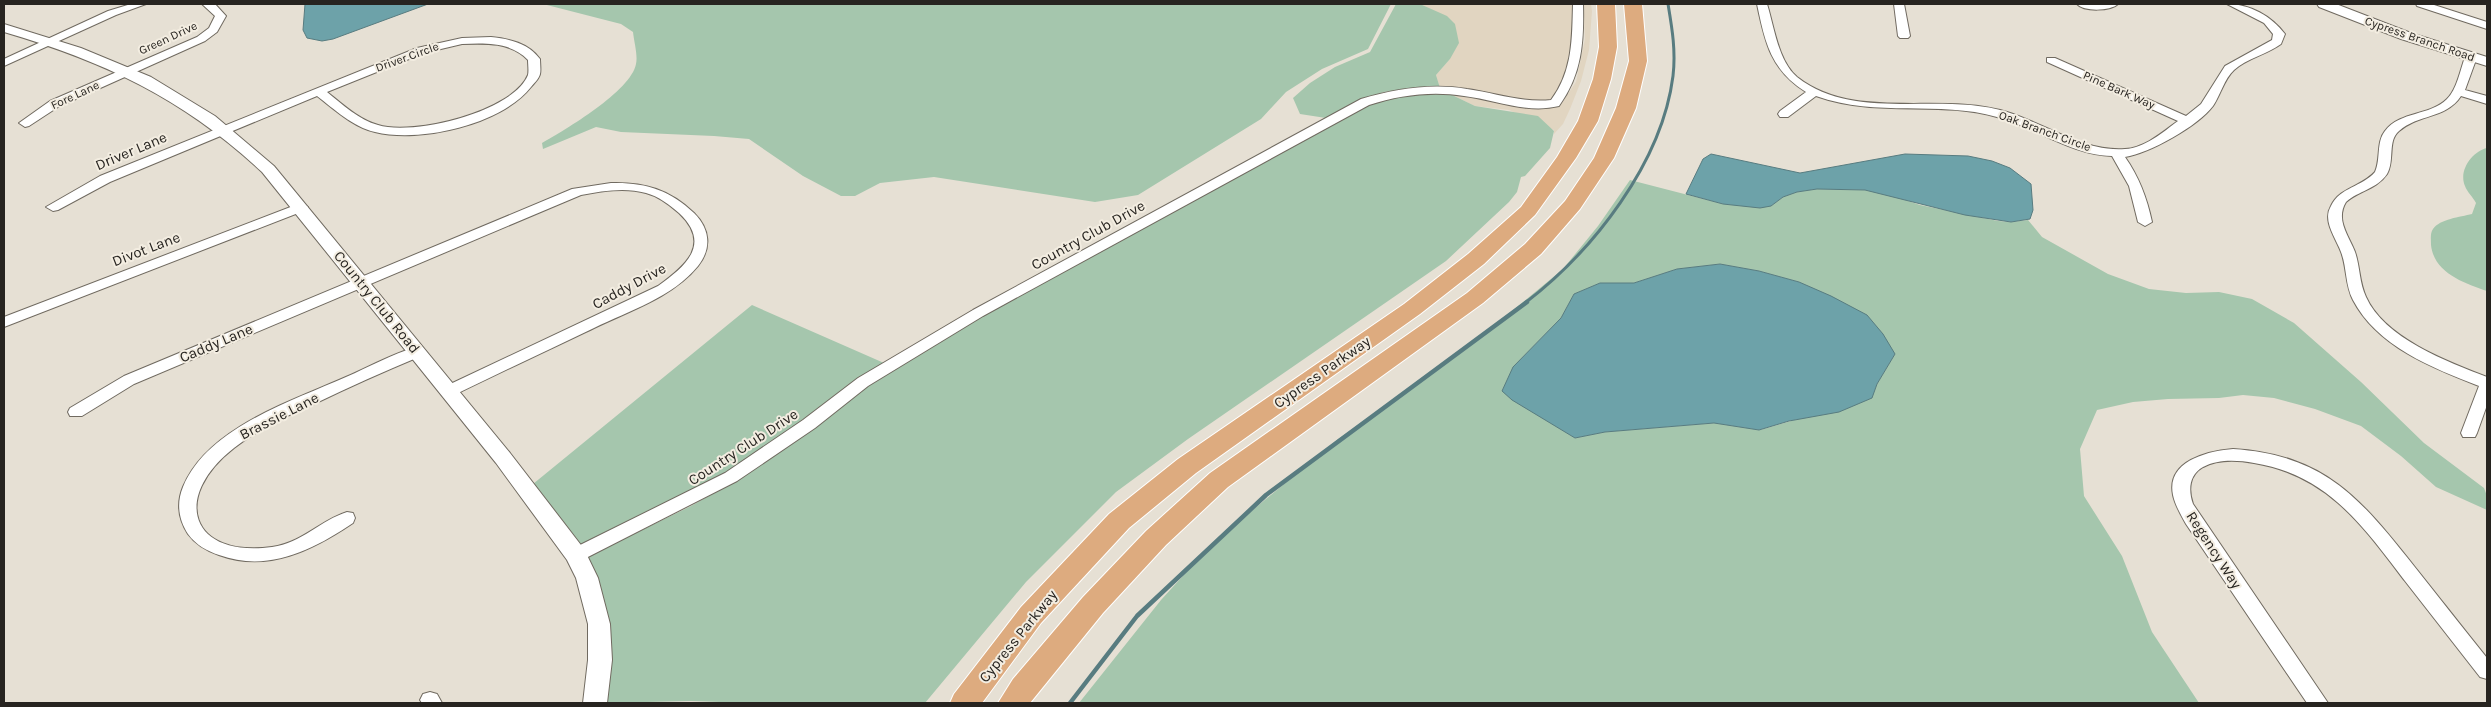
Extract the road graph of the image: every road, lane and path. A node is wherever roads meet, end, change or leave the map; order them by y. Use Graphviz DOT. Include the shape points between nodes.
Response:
graph roads {
  1 [pos="141,4"];
  2 [pos="207,4"];
  3 [pos="1578,4"];
  4 [pos="1606,4"];
  5 [pos="1634,4"];
  6 [pos="1762,4"];
  7 [pos="1899,4"];
  8 [pos="2082,4"];
  9 [pos="2113,4"];
  10 [pos="2232,4"];
  11 [pos="2324,4"];
  12 [pos="2422,4"];
  13 [pos="2487,26"];
  14 [pos="4,28"];
  15 [pos="1904,36"];
  16 [pos="51,41"];
  17 [pos="2471,57"];
  18 [pos="2051,60"];
  19 [pos="2487,62"];
  20 [pos="4,63"];
  21 [pos="128,71"];
  22 [pos="2457,90"];
  23 [pos="318,91"];
  24 [pos="1814,92"];
  25 [pos="2487,100"];
  26 [pos="1784,114"];
  27 [pos="2186,120"];
  28 [pos="25,123"];
  29 [pos="224,130"];
  30 [pos="2116,153"];
  31 [pos="53,207"];
  32 [pos="301,207"];
  33 [pos="2145,222"];
  34 [pos="360,282"];
  35 [pos="4,322"];
  36 [pos="416,352"];
  37 [pos="2487,384"];
  38 [pos="449,391"];
  39 [pos="76,412"];
  40 [pos="2470,433"];
  41 [pos="347,518"];
  42 [pos="576,555"];
  43 [pos="2487,671"];
  44 [pos="595,703"];
  45 [pos="965,703"];
  46 [pos="1013,703"];
  47 [pos="2318,703"];
  1 -- 16 [label="street" via="112,13"];
  2 -- 21 [label="street, Green Drive" via="221,16 213,30"];
  3 -- 42 [label="street, Country Club Drive" via="1579,38 1570,81 1555,103 1515,104 1465,92 1423,89 1364,102 978,313 863,382 809,424 731,477"];
  4 -- 45 [label="main road, Cypress Parkway" via="1608,47 1602,79 1588,121 1528,211 1476,259 1412,309 1187,466 1119,521 1031,615"];
  5 -- 46 [label="main road, Cypress Parkway" via="1638,61 1626,108 1604,158 1566,212 1533,249 1475,298 1219,480 1156,538 1106,592"];
  6 -- 24 [label="street, Oak Branch Circle" via="1783,69"];
  7 -- 15 [label="street"];
  8 -- 9 [label="street"];
  10 -- 27 [label="street, Oak Branch Circle" via="2268,20 2277,30 2278,39 2231,66 2220,79 2208,104"];
  11 -- 17 [label="street, Cypress Branch Road"];
  12 -- 13 [label="street"];
  14 -- 16 [label="street, Country Club Road"];
  16 -- 20 [label="street"];
  16 -- 21 [label="street, Country Club Road"];
  17 -- 19 [label="street, Cypress Branch Road"];
  17 -- 22 [label="street"];
  18 -- 27 [label="street, Pine Bark Way"];
  21 -- 28 [label="street, Fore Lane" via="54,104"];
  21 -- 29 [label="street, Country Club Road" via="188,104"];
  22 -- 25 [label="street"];
  22 -- 37 [label="street" via="2447,104 2390,133 2382,171 2375,179 2344,195 2335,216 2350,259 2356,290 2370,315 2414,349"];
  23 -- 23 [label="street, Driver Circle" via="414,53 454,42 511,44 525,50 535,64 531,81 509,100 458,123 427,131 397,132 373,128"];
  23 -- 29 [label="street, Driver Circle"];
  24 -- 26 [label="street"];
  24 -- 30 [label="street, Oak Branch Circle" via="1859,103 1988,111 2024,121 2082,146"];
  27 -- 30 [label="street, Oak Branch Circle" via="2148,146"];
  29 -- 31 [label="street, Driver Lane" via="105,179"];
  29 -- 32 [label="street, Country Club Road" via="250,150"];
  30 -- 33 [label="street" via="2136,183"];
  32 -- 34 [label="street, Country Club Road"];
  32 -- 35 [label="street, Divot Lane"];
  34 -- 36 [label="street, Country Club Road"];
  34 -- 38 [label="street, Caddy Drive" via="554,200 601,187 636,187 663,194 699,227 703,237 699,253 688,269 663,289"];
  34 -- 39 [label="street, Caddy Lane" via="129,380"];
  36 -- 38 [label="street, Country Club Road"];
  36 -- 41 [label="street, Brassie Lane" via="246,431 221,449 203,469 188,499 189,524 197,536 210,546 240,555 285,552 322,536"];
  37 -- 40 [label="street"];
  38 -- 42 [label="street, Country Club Road"];
  42 -- 44 [label="street, Country Club Road" via="587,578 599,624 600,660"];
  43 -- 47 [label="street, Regency Way" via="2360,511 2339,492 2311,476 2271,461 2229,455 2203,460 2192,466 2185,476 2181,488 2184,503"];
}
